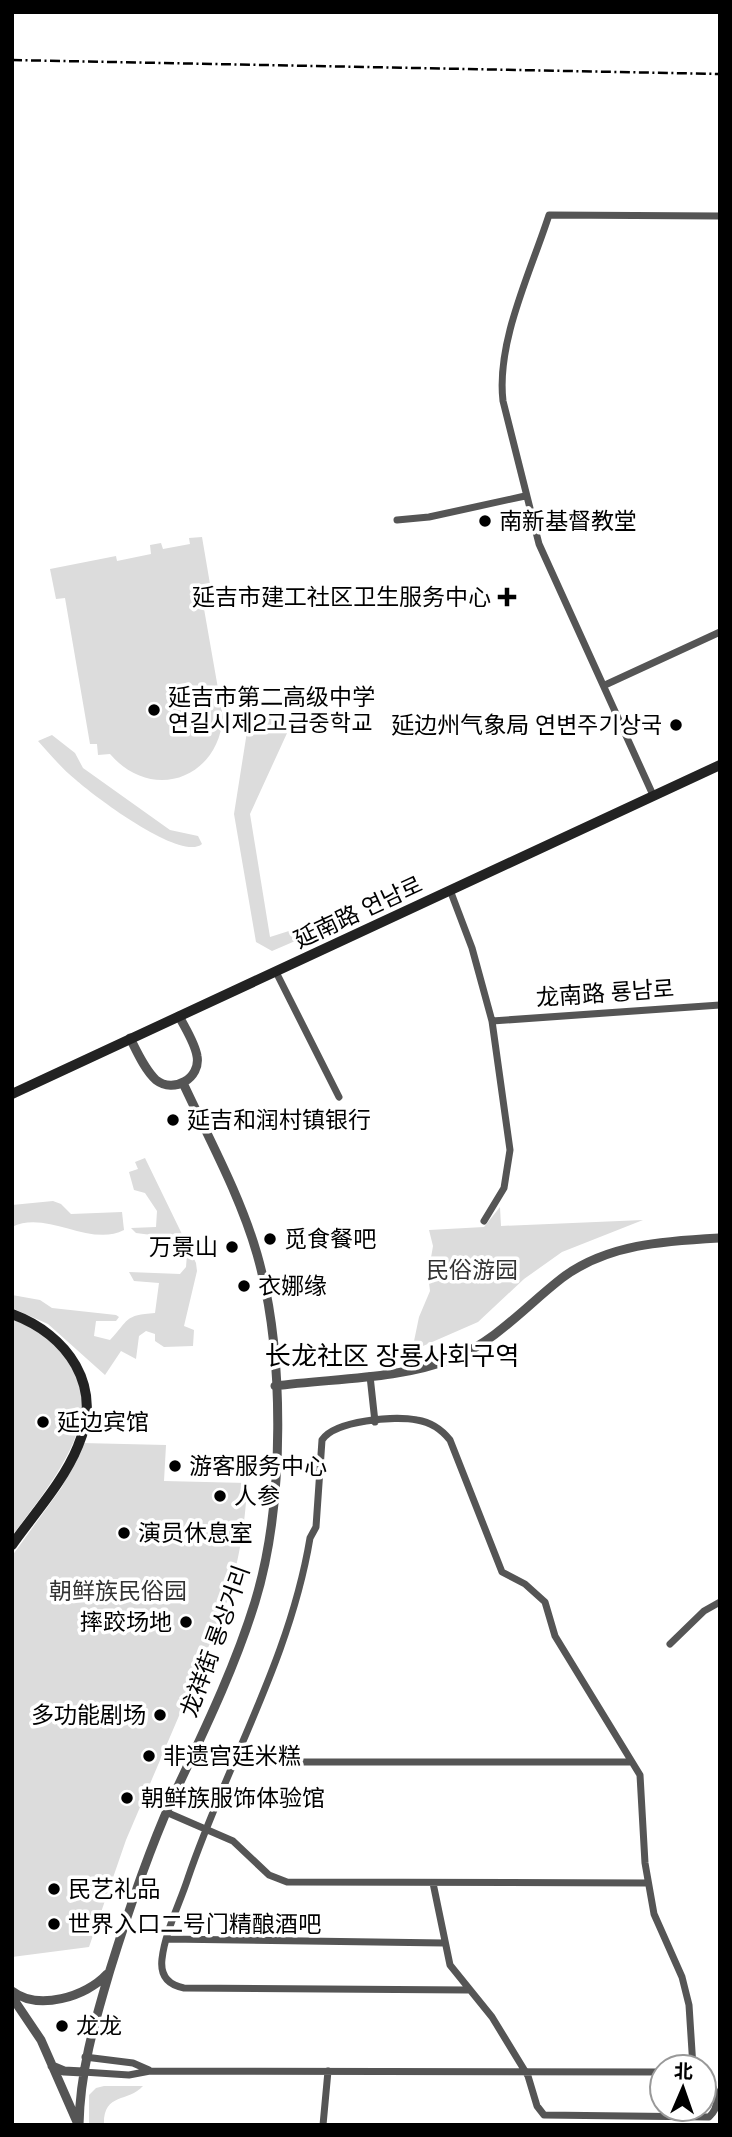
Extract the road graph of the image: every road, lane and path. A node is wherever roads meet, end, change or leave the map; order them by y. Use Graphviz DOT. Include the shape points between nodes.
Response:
graph roads {
  1 [pos="720,216"];
  2 [pos="525,496"];
  3 [pos="397,520"];
  4 [pos="720,632"];
  5 [pos="605,685"];
  6 [pos="720,765"];
  7 [pos="653,795"];
  8 [pos="450,890"];
  9 [pos="276,972"];
  10 [pos="720,1005"];
  11 [pos="178,1016"];
  12 [pos="492,1020"];
  13 [pos="130,1038"];
  14 [pos="183,1083"];
  15 [pos="12,1094"];
  16 [pos="339,1097"];
  17 [pos="484,1222"];
  18 [pos="720,1238"];
  19 [pos="12,1314"];
  20 [pos="370,1376"];
  21 [pos="275,1386"];
  22 [pos="374,1422"];
  23 [pos="12,1545"];
  24 [pos="720,1602"];
  25 [pos="670,1644"];
  26 [pos="236,1762"];
  27 [pos="631,1762"];
  28 [pos="166,1812"];
  29 [pos="207,1829"];
  30 [pos="433,1883"];
  31 [pos="648,1883"];
  32 [pos="168,1939"];
  33 [pos="444,1943"];
  34 [pos="111,1969"];
  35 [pos="467,1990"];
  36 [pos="12,1991"];
  37 [pos="12,1997"];
  38 [pos="692,2053"];
  39 [pos="85,2057"];
  40 [pos="52,2066"];
  41 [pos="150,2071"];
  42 [pos="328,2071"];
  43 [pos="83,2072"];
  44 [pos="525,2072"];
  45 [pos="648,2073"];
  46 [pos="648,2117"];
  47 [pos="78,2125"];
  48 [pos="323,2125"];
  1 -- 2 [label="street" via="549,215 508,341 501,378"];
  2 -- 3 [label="street"];
  2 -- 5 [label="street" via="539,544"];
  4 -- 5 [label="street"];
  5 -- 7 [label="street"];
  6 -- 7 [label="main road, 延南路 연남로"];
  7 -- 8 [label="main road, 延南路 연남로"];
  8 -- 9 [label="main road, 延南路 연남로"];
  8 -- 12 [label="street"];
  9 -- 11 [label="main road, 延南路 연남로"];
  9 -- 16 [label="street"];
  10 -- 12 [label="street, 龙南路 룡남로"];
  11 -- 13 [label="main road, 延南路 연남로"];
  11 -- 14 [label="street" via="197,1056 195,1072"];
  12 -- 17 [label="street" via="510,1150 504,1188"];
  13 -- 14 [label="street" via="154,1079 168,1085"];
  13 -- 15 [label="main road, 延南路 연남로"];
  14 -- 21 [label="street, 龙祥街 룡상거리" via="256,1252 269,1311"];
  18 -- 20 [label="street" via="656,1243 589,1261 509,1323 455,1357"];
  19 -- 23 [label="main road" via="42,1327 66,1349 82,1377 85,1417 70,1462"];
  20 -- 21 [label="street"];
  20 -- 22 [label="street"];
  21 -- 28 [label="street, 龙祥街 룡상거리" via="273,1505 260,1583 220,1691"];
  22 -- 26 [label="street" via="342,1426 322,1440 316,1527 302,1581 282,1652"];
  22 -- 27 [label="street" via="419,1420 450,1440 502,1572 545,1602 555,1636"];
  24 -- 25 [label="street"];
  26 -- 27 [label="street"];
  26 -- 29 [label="street"];
  27 -- 31 [label="street" via="642,1782"];
  28 -- 29 [label="street"];
  28 -- 34 [label="street, 龙祥街 룡상거리"];
  29 -- 30 [label="street" via="233,1841 269,1875 286,1882"];
  29 -- 32 [label="street"];
  30 -- 31 [label="street"];
  30 -- 33 [label="street"];
  31 -- 38 [label="street" via="653,1914 685,1990"];
  32 -- 33 [label="street"];
  32 -- 35 [label="street" via="163,1973 173,1986 184,1989"];
  33 -- 35 [label="street" via="450,1965"];
  34 -- 36 [label="street" via="94,1985 69,1997 34,1999"];
  34 -- 39 [label="street, 龙祥街 룡상거리"];
  35 -- 44 [label="street" via="492,2017"];
  37 -- 40 [label="street" via="41,2040"];
  39 -- 41 [label="street" via="133,2063"];
  39 -- 43 [label="street, 龙祥街 룡상거리"];
  40 -- 43 [label="street"];
  40 -- 47 [label="street"];
  41 -- 42 [label="street"];
  41 -- 43 [label="street" via="130,2075"];
  42 -- 44 [label="street"];
  42 -- 48 [label="street"];
  43 -- 47 [label="street, 龙祥街 룡상거리"];
  44 -- 45 [label="street"];
  44 -- 46 [label="street" via="540,2111 548,2116"];
}
